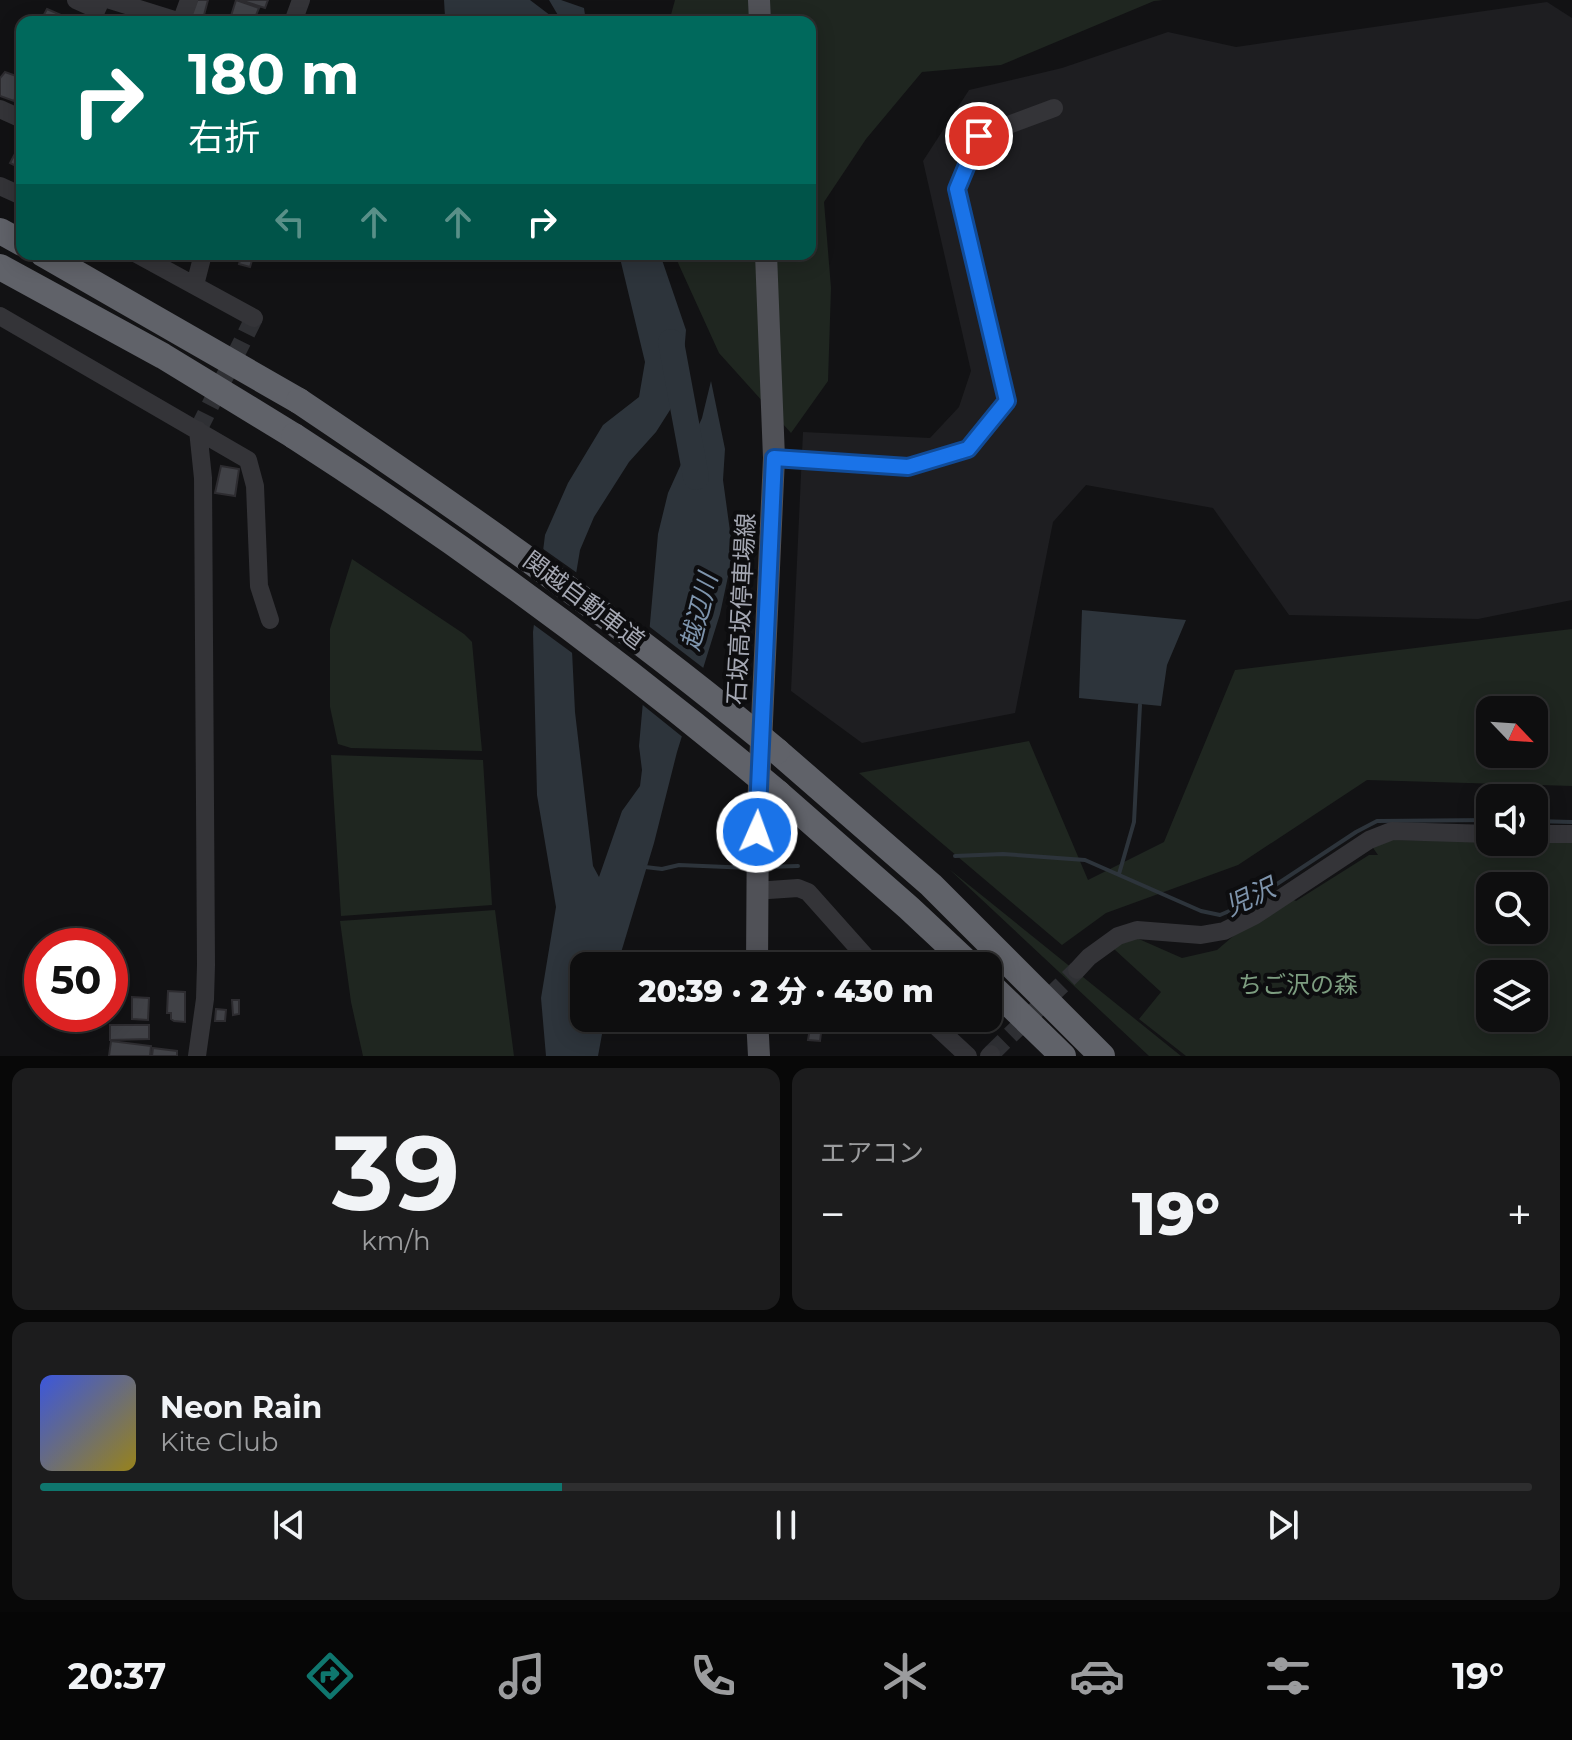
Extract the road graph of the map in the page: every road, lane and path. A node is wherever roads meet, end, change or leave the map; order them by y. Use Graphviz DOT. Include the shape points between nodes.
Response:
graph roads {
  1 [pos="76,0"];
  2 [pos="100,8"];
  3 [pos="146,16"];
  4 [pos="1054,108"];
  5 [pos="53,260"];
  6 [pos="148,260"];
  7 [pos="201,260"];
  8 [pos="766,260"];
  9 [pos="0,267"];
  10 [pos="195,285"];
  11 [pos="0,316"];
  12 [pos="254,318"];
  13 [pos="198,430"];
  14 [pos="774,458"];
  15 [pos="270,620"];
  16 [pos="804,815"];
  17 [pos="1476,834"];
  18 [pos="1548,834"];
  19 [pos="1572,834"];
  20 [pos="757,875"];
  21 [pos="931,885"];
  22 [pos="757,952"];
  23 [pos="862,952"];
  24 [pos="932,952"];
  25 [pos="956,952"];
  26 [pos="1077,970"];
  27 [pos="1002,997"];
  28 [pos="1002,1019"];
  29 [pos="758,1032"];
  30 [pos="942,1032"];
  31 [pos="197,1056"];
  32 [pos="759,1056"];
  33 [pos="968,1056"];
  34 [pos="1039,1056"];
  35 [pos="1063,1056"];
  36 [pos="1102,1056"];
  37 [pos="1119,1056"];
  1 -- 2 [label="street"];
  2 -- 3 [label="street"];
  4 -- 14 [label="street" via="979,136 957,189 1007,401 988,425 968,449 908,467"];
  5 -- 21 [label="highway, 関越自動車道, bridge" via="299,401 539,567 724,707"];
  6 -- 10 [label="street"];
  7 -- 10 [label="street"];
  8 -- 14 [label="main road, 石坂高坂停車場線"];
  9 -- 16 [label="highway, 関越自動車道, bridge" via="163,356 294,436 522,590"];
  10 -- 12 [label="street"];
  11 -- 13 [label="street"];
  13 -- 15 [label="street" via="248,460 255,486 259,586"];
  13 -- 31 [label="street" via="203,478 206,965"];
  14 -- 20 [label="main road, 石坂高坂停車場線"];
  16 -- 24 [label="highway" via="875,899"];
  16 -- 25 [label="highway, 関越自動車道"];
  17 -- 26 [label="street" via="1392,831 1369,840 1224,931 1201,935 1137,930 1118,936"];
  18 -- 19 [label="street"];
  20 -- 22 [label="main road, 石坂高坂停車場線"];
  20 -- 23 [label="street" via="808,892"];
  21 -- 36 [label="highway, 関越自動車道"];
  21 -- 37 [label="highway"];
  27 -- 35 [label="highway"];
  28 -- 34 [label="highway"];
  29 -- 32 [label="main road"];
  30 -- 33 [label="street"];
}
